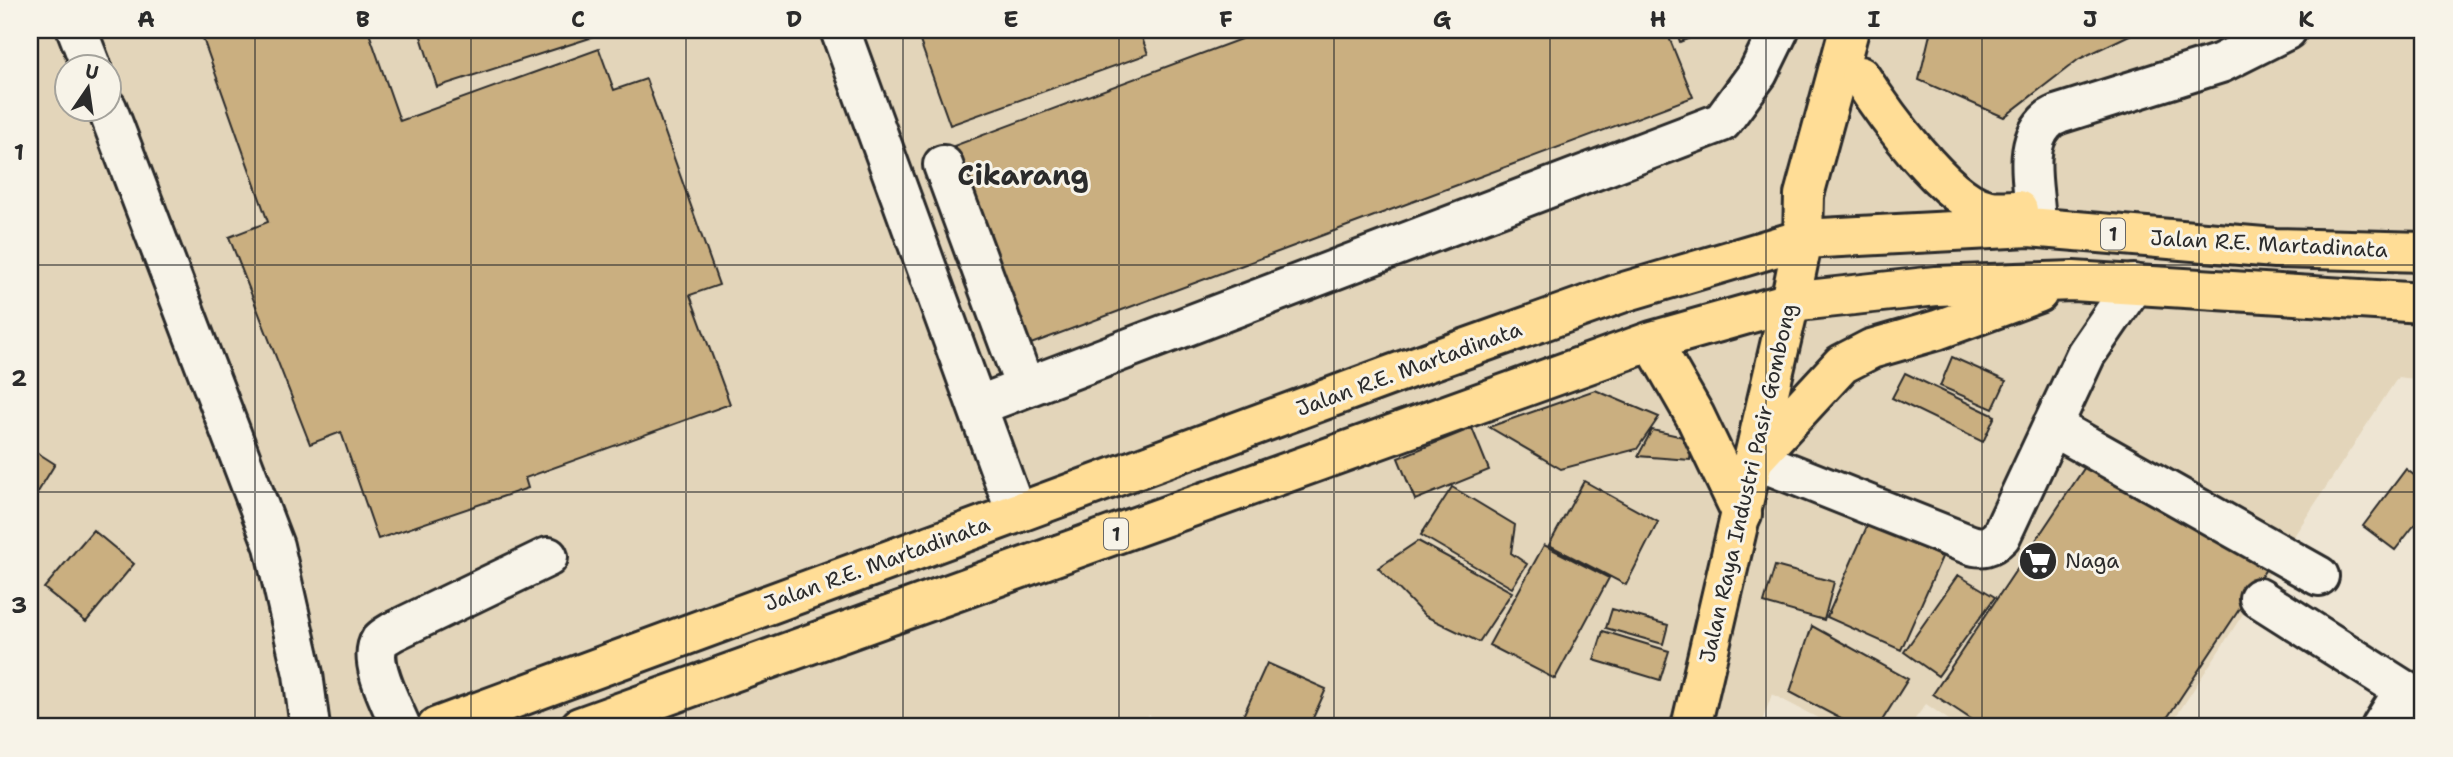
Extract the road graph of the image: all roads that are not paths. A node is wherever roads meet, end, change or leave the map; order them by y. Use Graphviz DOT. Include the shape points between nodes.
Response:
graph roads {
  1 [pos="77,30"];
  2 [pos="840,30"];
  3 [pos="1779,30"];
  4 [pos="1849,30"];
  5 [pos="1873,30"];
  6 [pos="2287,30"];
  7 [pos="86,52"];
  8 [pos="1860,76"];
  9 [pos="112,122"];
  10 [pos="943,165"];
  11 [pos="2035,210"];
  12 [pos="1803,239"];
  13 [pos="2276,248"];
  14 [pos="2423,252"];
  15 [pos="2073,281"];
  16 [pos="2134,284"];
  17 [pos="1790,302"];
  18 [pos="2423,303"];
  19 [pos="1652,341"];
  20 [pos="1025,387"];
  21 [pos="977,406"];
  22 [pos="2052,426"];
  23 [pos="1754,459"];
  24 [pos="1016,513"];
  25 [pos="1742,514"];
  26 [pos="548,557"];
  27 [pos="2319,576"];
  28 [pos="2259,598"];
  29 [pos="2414,696"];
  30 [pos="310,727"];
  31 [pos="401,727"];
  32 [pos="437,727"];
  33 [pos="580,727"];
  34 [pos="1691,727"];
  35 [pos="2381,727"];
  1 -- 7 [label="street"];
  2 -- 21 [label="street"];
  3 -- 20 [label="street" via="1758,73 1722,122"];
  4 -- 12 [label="main road, Jalan Raya Industri Pasir Gombong" via="1804,195"];
  5 -- 8 [label="main road, Jalan Raya Industri Pasir Gombong"];
  6 -- 11 [label="street" via="2221,63 2059,114 2045,123 2031,157"];
  8 -- 11 [label="main road" via="1880,108 1963,199 1986,210"];
  8 -- 12 [label="main road, Jalan Raya Industri Pasir Gombong" via="1826,204"];
  9 -- 30 [label="street" via="275,547"];
  10 -- 20 [label="street"];
  11 -- 13 [label="main road"];
  12 -- 13 [label="main road, Jalan R.E. Martadinata / 1" via="2029,227"];
  12 -- 17 [label="main road, Jalan Raya Industri Pasir Gombong"];
  12 -- 24 [label="main road, Jalan R.E. Martadinata / 1" via="1624,292"];
  13 -- 14 [label="main road, Jalan R.E. Martadinata / 1"];
  15 -- 16 [label="main road, 1"];
  15 -- 17 [label="main road, 1" via="1936,286"];
  15 -- 23 [label="main road" via="1871,349 1842,364"];
  16 -- 18 [label="main road, 1"];
  16 -- 22 [label="street" via="2086,354"];
  17 -- 19 [label="main road, 1"];
  17 -- 23 [label="main road, Jalan Raya Industri Pasir Gombong"];
  19 -- 25 [label="main road" via="1695,416"];
  19 -- 33 [label="main road, 1"];
  20 -- 21 [label="street"];
  21 -- 24 [label="street"];
  22 -- 23 [label="street" via="2001,536 1978,548"];
  22 -- 27 [label="street"];
  23 -- 25 [label="main road, Jalan Raya Industri Pasir Gombong"];
  24 -- 32 [label="main road, Jalan R.E. Martadinata / 1"];
  25 -- 34 [label="main road, Jalan Raya Industri Pasir Gombong"];
  26 -- 31 [label="street" via="381,640 377,668"];
  28 -- 29 [label="street"];
  29 -- 35 [label="street"];
}
